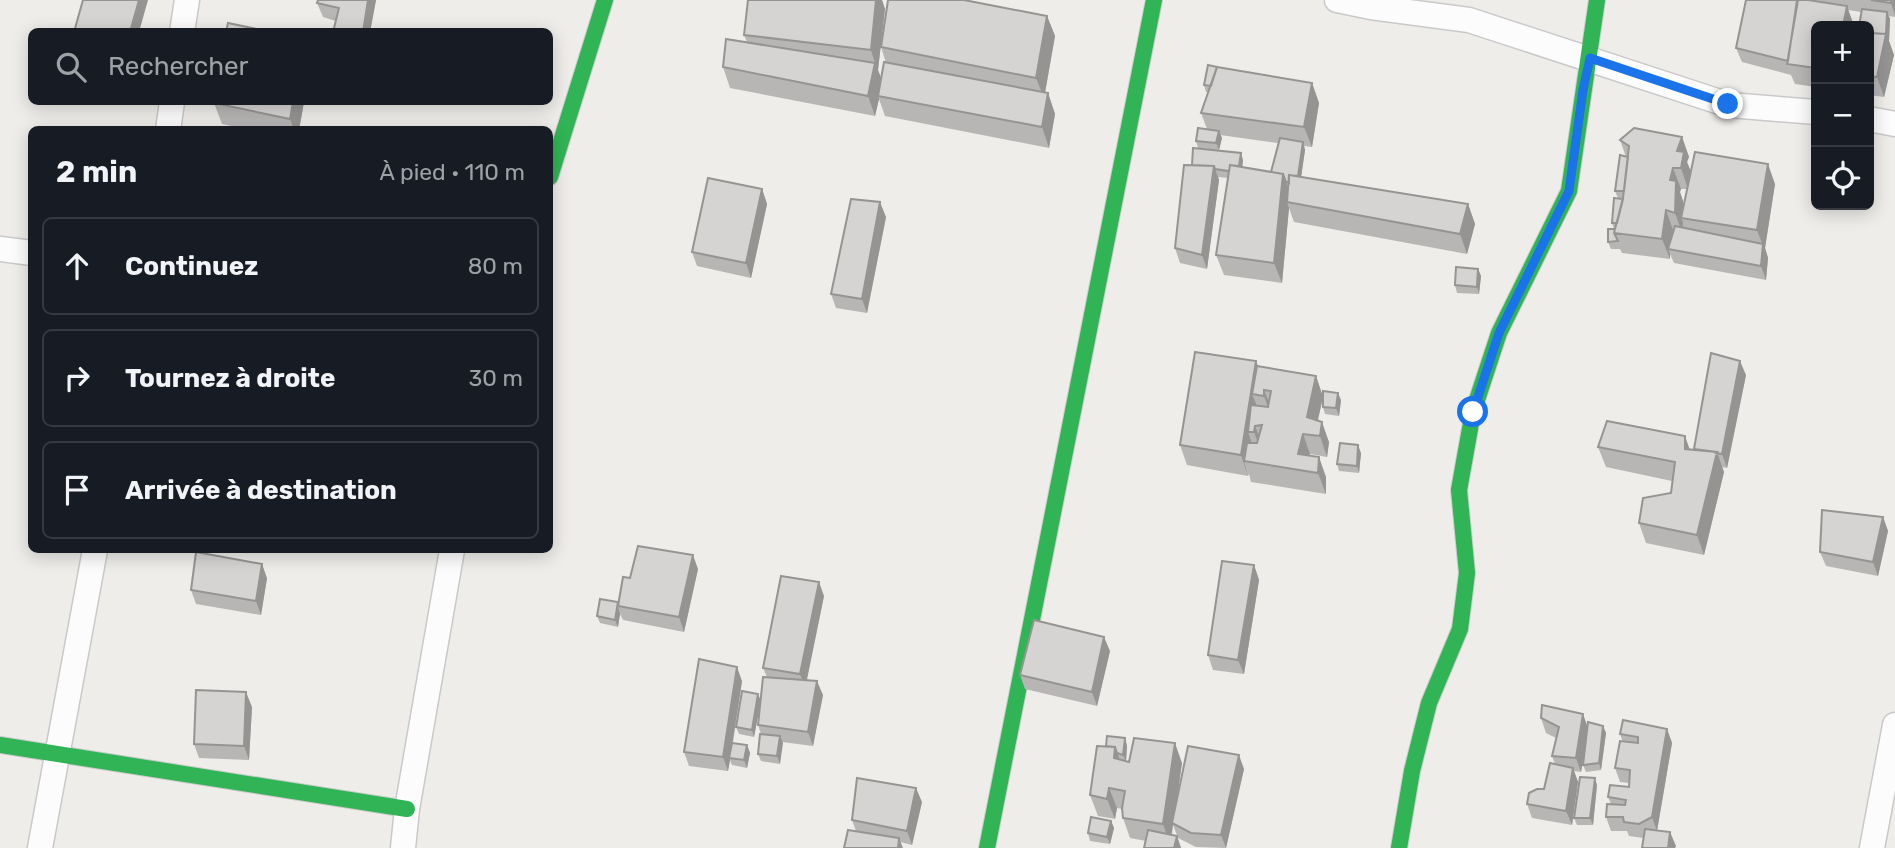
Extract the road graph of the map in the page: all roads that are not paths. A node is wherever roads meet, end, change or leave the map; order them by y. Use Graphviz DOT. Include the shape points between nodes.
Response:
graph roads {
  1 [pos="187,0"];
  2 [pos="606,0"];
  3 [pos="1154,0"];
  4 [pos="1338,0"];
  5 [pos="1597,0"];
  6 [pos="183,28"];
  7 [pos="1590,58"];
  8 [pos="172,105"];
  9 [pos="1811,112"];
  10 [pos="1874,120"];
  11 [pos="1895,124"];
  12 [pos="169,126"];
  13 [pos="553,168"];
  14 [pos="0,249"];
  15 [pos="28,252"];
  16 [pos="94,553"];
  17 [pos="451,553"];
  18 [pos="1895,725"];
  19 [pos="0,745"];
  20 [pos="57,754"];
  21 [pos="407,809"];
  22 [pos="40,848"];
  23 [pos="403,848"];
  24 [pos="987,848"];
  25 [pos="1399,848"];
  26 [pos="1872,848"];
  1 -- 6 [label="street"];
  2 -- 13 [label="street"];
  3 -- 24 [label="street"];
  4 -- 7 [label="street" via="1469,20"];
  5 -- 7 [label="street"];
  7 -- 9 [label="street" via="1728,104"];
  7 -- 25 [label="street" via="1569,191 1499,333 1473,412 1459,490 1467,573 1460,629 1429,703"];
  8 -- 12 [label="street"];
  10 -- 11 [label="street"];
  14 -- 15 [label="street"];
  16 -- 20 [label="street"];
  17 -- 21 [label="street"];
  18 -- 26 [label="street"];
  19 -- 20 [label="street"];
  20 -- 21 [label="street"];
  20 -- 22 [label="street"];
  21 -- 23 [label="street"];
}
